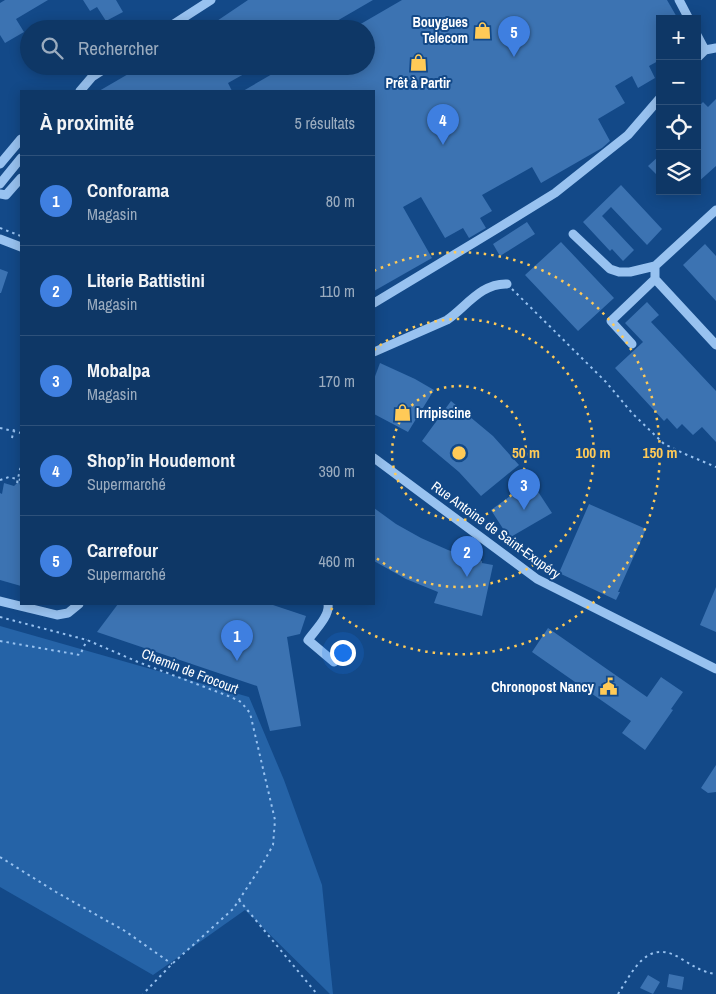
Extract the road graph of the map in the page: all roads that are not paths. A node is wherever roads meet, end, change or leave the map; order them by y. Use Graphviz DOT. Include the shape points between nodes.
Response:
graph roads {
  1 [pos="211,0"];
  2 [pos="679,0"];
  3 [pos="687,15"];
  4 [pos="180,20"];
  5 [pos="701,42"];
  6 [pos="716,48"];
  7 [pos="705,50"];
  8 [pos="701,54"];
  9 [pos="95,75"];
  10 [pos="81,90"];
  11 [pos="656,103"];
  12 [pos="20,140"];
  13 [pos="20,159"];
  14 [pos="0,164"];
  15 [pos="20,179"];
  16 [pos="0,184"];
  17 [pos="0,194"];
  18 [pos="716,210"];
  19 [pos="573,234"];
  20 [pos="0,239"];
  21 [pos="20,247"];
  22 [pos="655,266"];
  23 [pos="655,279"];
  24 [pos="507,284"];
  25 [pos="375,302"];
  26 [pos="632,344"];
  27 [pos="716,345"];
  28 [pos="375,352"];
  29 [pos="375,459"];
  30 [pos="0,600"];
  31 [pos="78,605"];
  32 [pos="328,605"];
  33 [pos="334,662"];
  34 [pos="716,669"];
  1 -- 4 [label="street"];
  2 -- 3 [label="street"];
  5 -- 7 [label="street"];
  6 -- 7 [label="street"];
  7 -- 8 [label="street"];
  9 -- 10 [label="street"];
  11 -- 25 [label="street" via="628,135 555,192"];
  12 -- 14 [label="street"];
  13 -- 16 [label="street"];
  15 -- 17 [label="street" via="6,196"];
  18 -- 22 [label="street"];
  19 -- 22 [label="street" via="610,269 630,272"];
  20 -- 21 [label="street"];
  22 -- 23 [label="street"];
  23 -- 26 [label="street" via="611,321"];
  23 -- 27 [label="street"];
  24 -- 28 [label="street" via="490,287 474,296 447,320"];
  29 -- 34 [label="street, Rue Antoine de Saint-Exupéry" via="537,580"];
  30 -- 31 [label="street" via="57,615 68,613"];
  32 -- 33 [label="street" via="327,614 308,640"];
}
